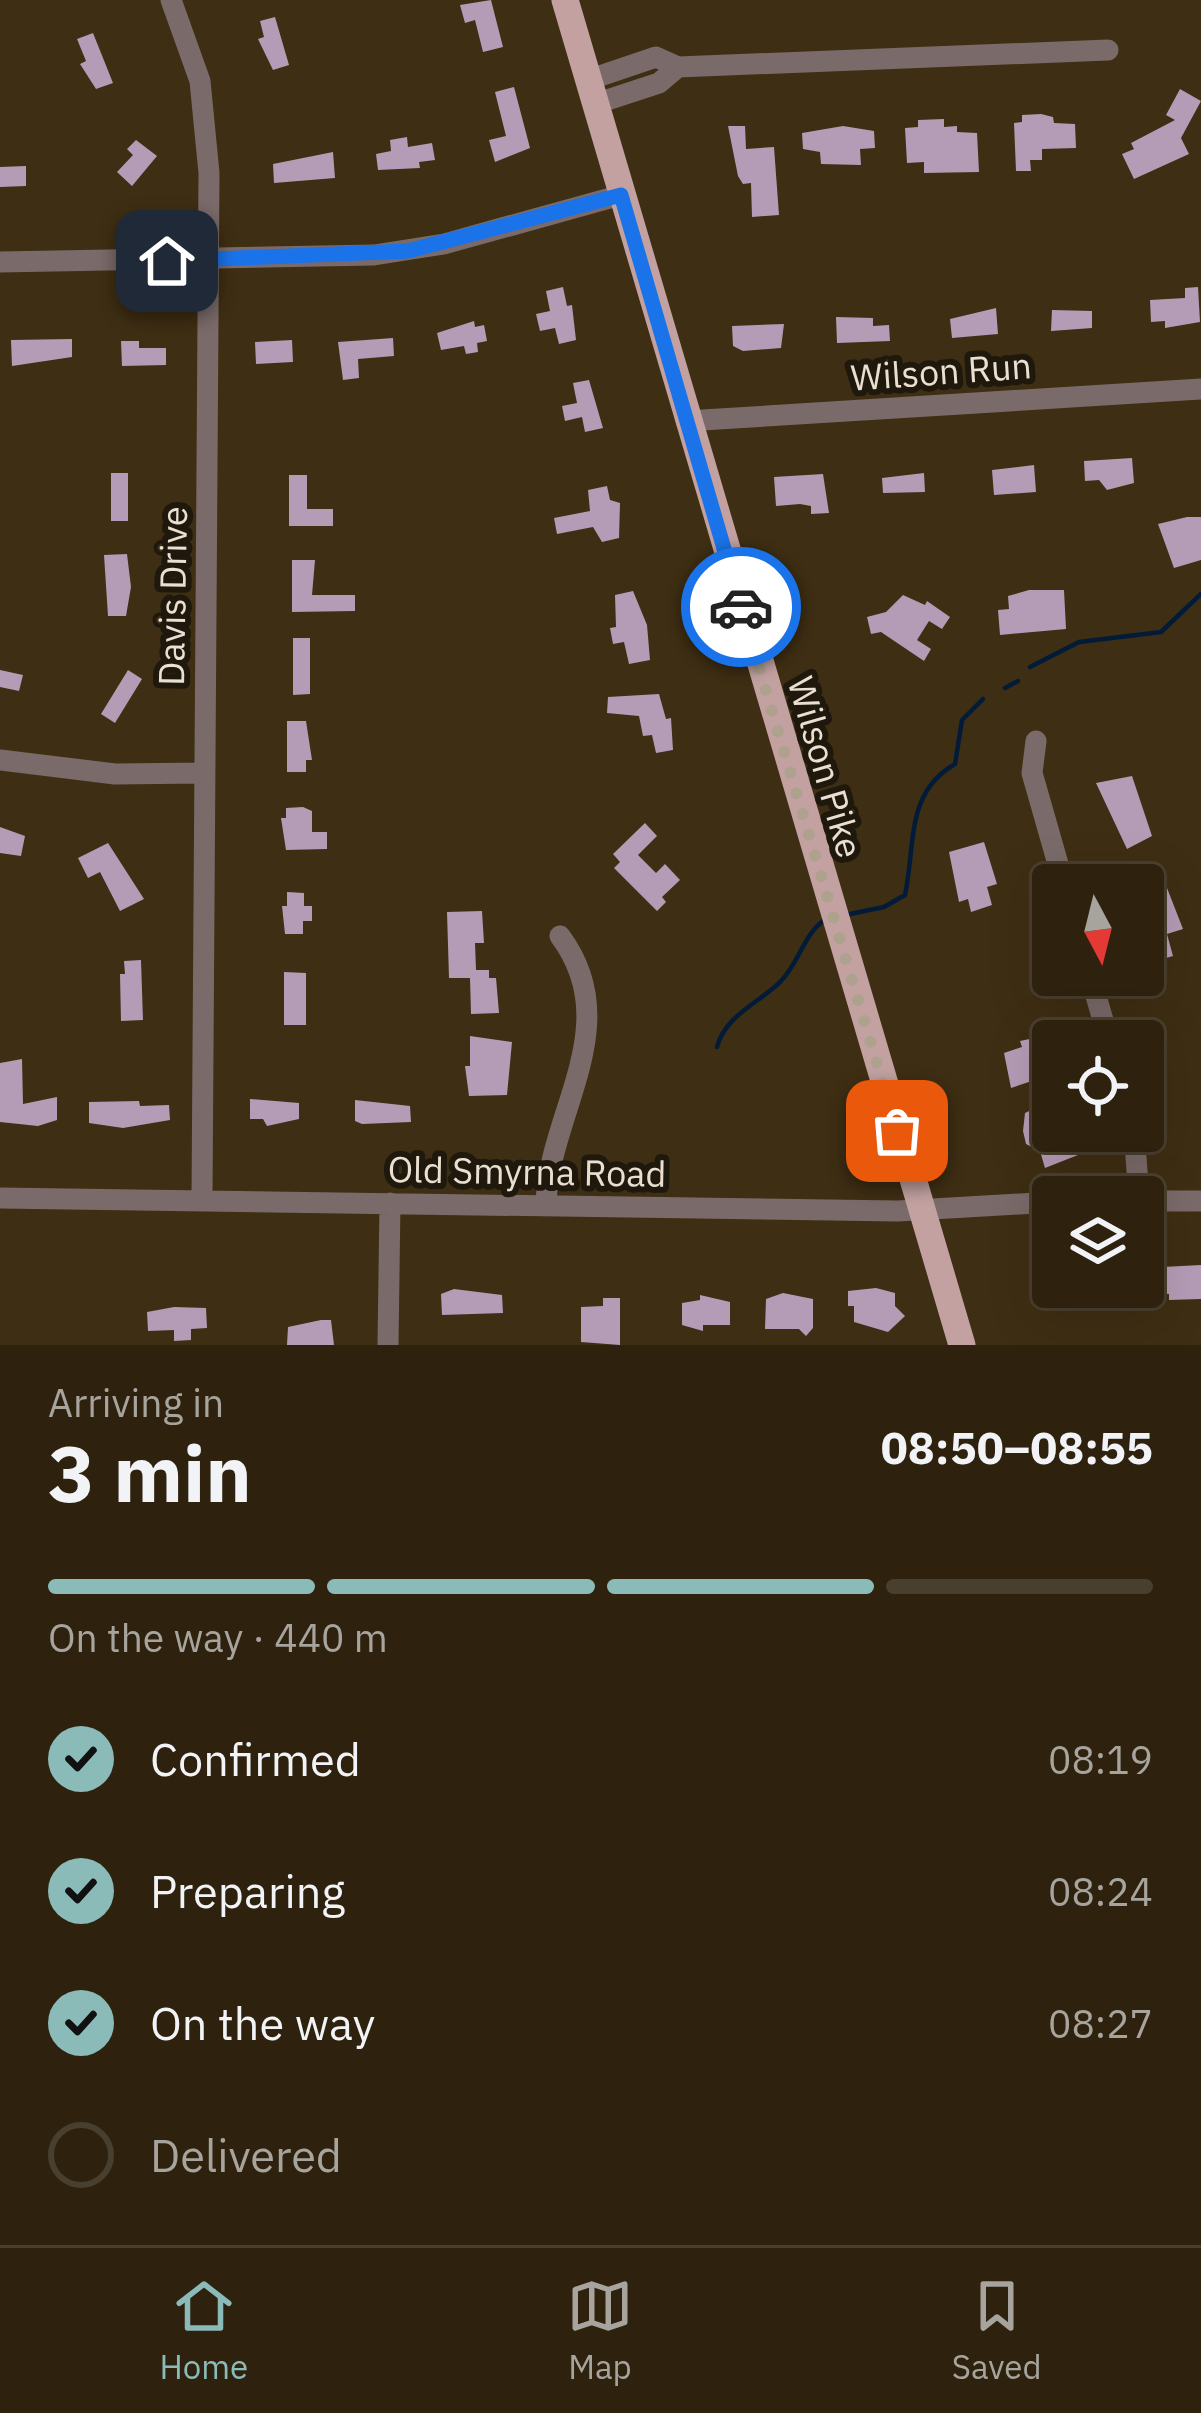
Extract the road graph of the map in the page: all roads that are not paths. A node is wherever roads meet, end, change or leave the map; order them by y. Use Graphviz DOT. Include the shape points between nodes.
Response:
graph roads {
  1 [pos="171,0"];
  2 [pos="565,0"];
  3 [pos="1108,50"];
  4 [pos="591,92"];
  5 [pos="621,195"];
  6 [pos="208,261"];
  7 [pos="0,262"];
  8 [pos="1201,389"];
  9 [pos="686,421"];
  10 [pos="1036,741"];
  11 [pos="0,760"];
  12 [pos="202,772"];
  13 [pos="1058,864"];
  14 [pos="560,936"];
  15 [pos="0,1198"];
  16 [pos="202,1198"];
  17 [pos="1164,1200"];
  18 [pos="1201,1201"];
  19 [pos="390,1203"];
  20 [pos="1032,1203"];
  21 [pos="546,1205"];
  22 [pos="920,1209"];
  23 [pos="388,1345"];
  24 [pos="962,1345"];
  1 -- 6 [label="street, Davis Drive" via="200,81 207,129"];
  2 -- 4 [label="main road, Wilson Pike"];
  3 -- 4 [label="street" via="678,67 656,57"];
  4 -- 5 [label="main road, Wilson Pike"];
  5 -- 6 [label="street" via="408,251"];
  5 -- 9 [label="main road, Wilson Pike"];
  6 -- 7 [label="street"];
  6 -- 12 [label="street, Davis Drive"];
  8 -- 9 [label="street, Wilson Run"];
  9 -- 22 [label="main road, Wilson Pike"];
  10 -- 13 [label="street" via="1032,773"];
  11 -- 12 [label="street" via="116,775"];
  12 -- 16 [label="street, Davis Drive"];
  14 -- 21 [label="street" via="583,980 587,1037 577,1093 551,1155"];
  15 -- 16 [label="street, Old Smyrna Road"];
  16 -- 19 [label="street, Old Smyrna Road"];
  17 -- 18 [label="street"];
  19 -- 21 [label="street, Old Smyrna Road"];
  19 -- 23 [label="street"];
  20 -- 22 [label="street, Old Smyrna Road"];
  21 -- 22 [label="street, Old Smyrna Road"];
  22 -- 24 [label="main road, Wilson Pike"];
}
